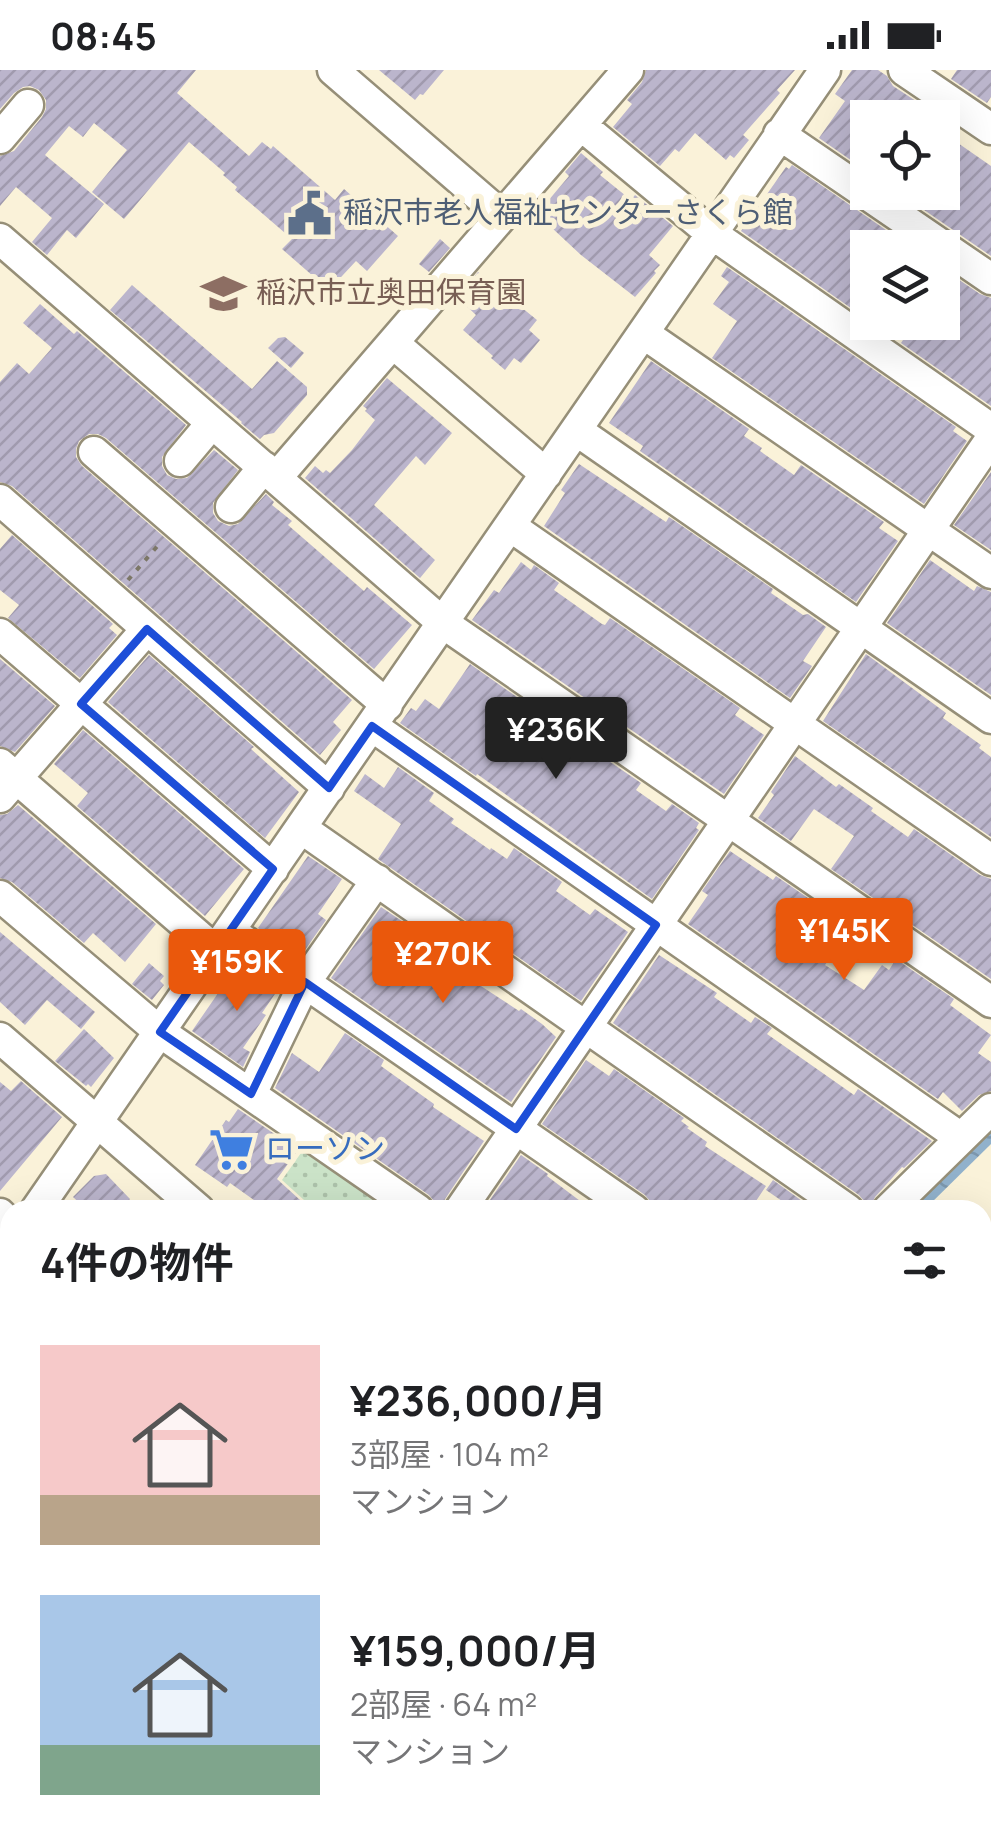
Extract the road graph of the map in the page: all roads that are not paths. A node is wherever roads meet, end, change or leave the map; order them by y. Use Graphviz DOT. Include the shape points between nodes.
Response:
graph roads {
  1 [pos="332,70"];
  2 [pos="628,70"];
  3 [pos="824,70"];
  4 [pos="904,70"];
  5 [pos="27,104"];
  6 [pos="580,125"];
  7 [pos="991,130"];
  8 [pos="779,134"];
  9 [pos="0,138"];
  10 [pos="502,216"];
  11 [pos="711,233"];
  12 [pos="0,239"];
  13 [pos="991,279"];
  14 [pos="642,333"];
  15 [pos="393,343"];
  16 [pos="212,422"];
  17 [pos="991,428"];
  18 [pos="576,430"];
  19 [pos="991,439"];
  20 [pos="94,452"];
  21 [pos="180,462"];
  22 [pos="270,473"];
  23 [pos="546,474"];
  24 [pos="231,507"];
  25 [pos="6,516"];
  26 [pos="510,526"];
  27 [pos="928,530"];
  28 [pos="991,573"];
  29 [pos="443,623"];
  30 [pos="861,628"];
  31 [pos="148,629"];
  32 [pos="0,634"];
  33 [pos="82,704"];
  34 [pos="379,715"];
  35 [pos="991,718"];
  36 [pos="795,724"];
  37 [pos="5,780"];
  38 [pos="329,788"];
  39 [pos="729,820"];
  40 [pos="301,828"];
  41 [pos="991,860"];
  42 [pos="273,868"];
  43 [pos="377,880"];
  44 [pos="0,896"];
  45 [pos="656,925"];
  46 [pos="223,941"];
  47 [pos="304,982"];
  48 [pos="991,1002"];
  49 [pos="586,1027"];
  50 [pos="160,1032"];
  51 [pos="0,1038"];
  52 [pos="251,1094"];
  53 [pos="991,1110"];
  54 [pos="97,1122"];
  55 [pos="516,1128"];
  56 [pos="961,1138"];
  57 [pos="43,1200"];
  58 [pos="188,1200"];
  59 [pos="404,1200"];
  60 [pos="467,1200"];
  61 [pos="620,1200"];
  62 [pos="834,1200"];
  63 [pos="898,1200"];
  1 -- 10 [label="street"];
  2 -- 6 [label="street"];
  3 -- 8 [label="street"];
  4 -- 7 [label="street"];
  5 -- 9 [label="street"];
  6 -- 10 [label="street"];
  6 -- 11 [label="street"];
  8 -- 11 [label="street"];
  8 -- 13 [label="street"];
  10 -- 15 [label="street"];
  11 -- 14 [label="street"];
  11 -- 17 [label="street"];
  12 -- 16 [label="street"];
  14 -- 18 [label="street"];
  14 -- 27 [label="street"];
  15 -- 22 [label="street"];
  15 -- 23 [label="street"];
  16 -- 21 [label="street"];
  16 -- 22 [label="street"];
  18 -- 23 [label="street"];
  18 -- 30 [label="street"];
  19 -- 27 [label="street"];
  20 -- 34 [label="street"];
  22 -- 24 [label="street"];
  22 -- 29 [label="street"];
  23 -- 26 [label="street"];
  25 -- 31 [label="street"];
  26 -- 29 [label="street"];
  26 -- 36 [label="street"];
  27 -- 28 [label="street"];
  27 -- 30 [label="street"];
  29 -- 34 [label="street"];
  29 -- 39 [label="street"];
  30 -- 35 [label="street"];
  30 -- 36 [label="street"];
  31 -- 33 [label="street"];
  31 -- 38 [label="street"];
  32 -- 33 [label="street"];
  33 -- 37 [label="street"];
  33 -- 42 [label="street"];
  34 -- 38 [label="street"];
  34 -- 45 [label="street"];
  36 -- 39 [label="street"];
  36 -- 41 [label="street"];
  37 -- 46 [label="street"];
  38 -- 40 [label="street"];
  39 -- 45 [label="street"];
  39 -- 48 [label="street"];
  40 -- 42 [label="street"];
  40 -- 43 [label="street"];
  42 -- 46 [label="street"];
  43 -- 47 [label="street"];
  43 -- 49 [label="street"];
  44 -- 50 [label="street"];
  45 -- 49 [label="street"];
  45 -- 56 [label="street"];
  46 -- 47 [label="street"];
  46 -- 50 [label="street"];
  47 -- 52 [label="street"];
  47 -- 55 [label="street"];
  49 -- 55 [label="street"];
  49 -- 62 [label="street"];
  50 -- 52 [label="street"];
  50 -- 54 [label="street"];
  51 -- 54 [label="street"];
  52 -- 59 [label="street"];
  53 -- 56 [label="street"];
  54 -- 57 [label="street"];
  54 -- 58 [label="street"];
  55 -- 60 [label="street"];
  55 -- 61 [label="street"];
  56 -- 63 [label="street"];
}
